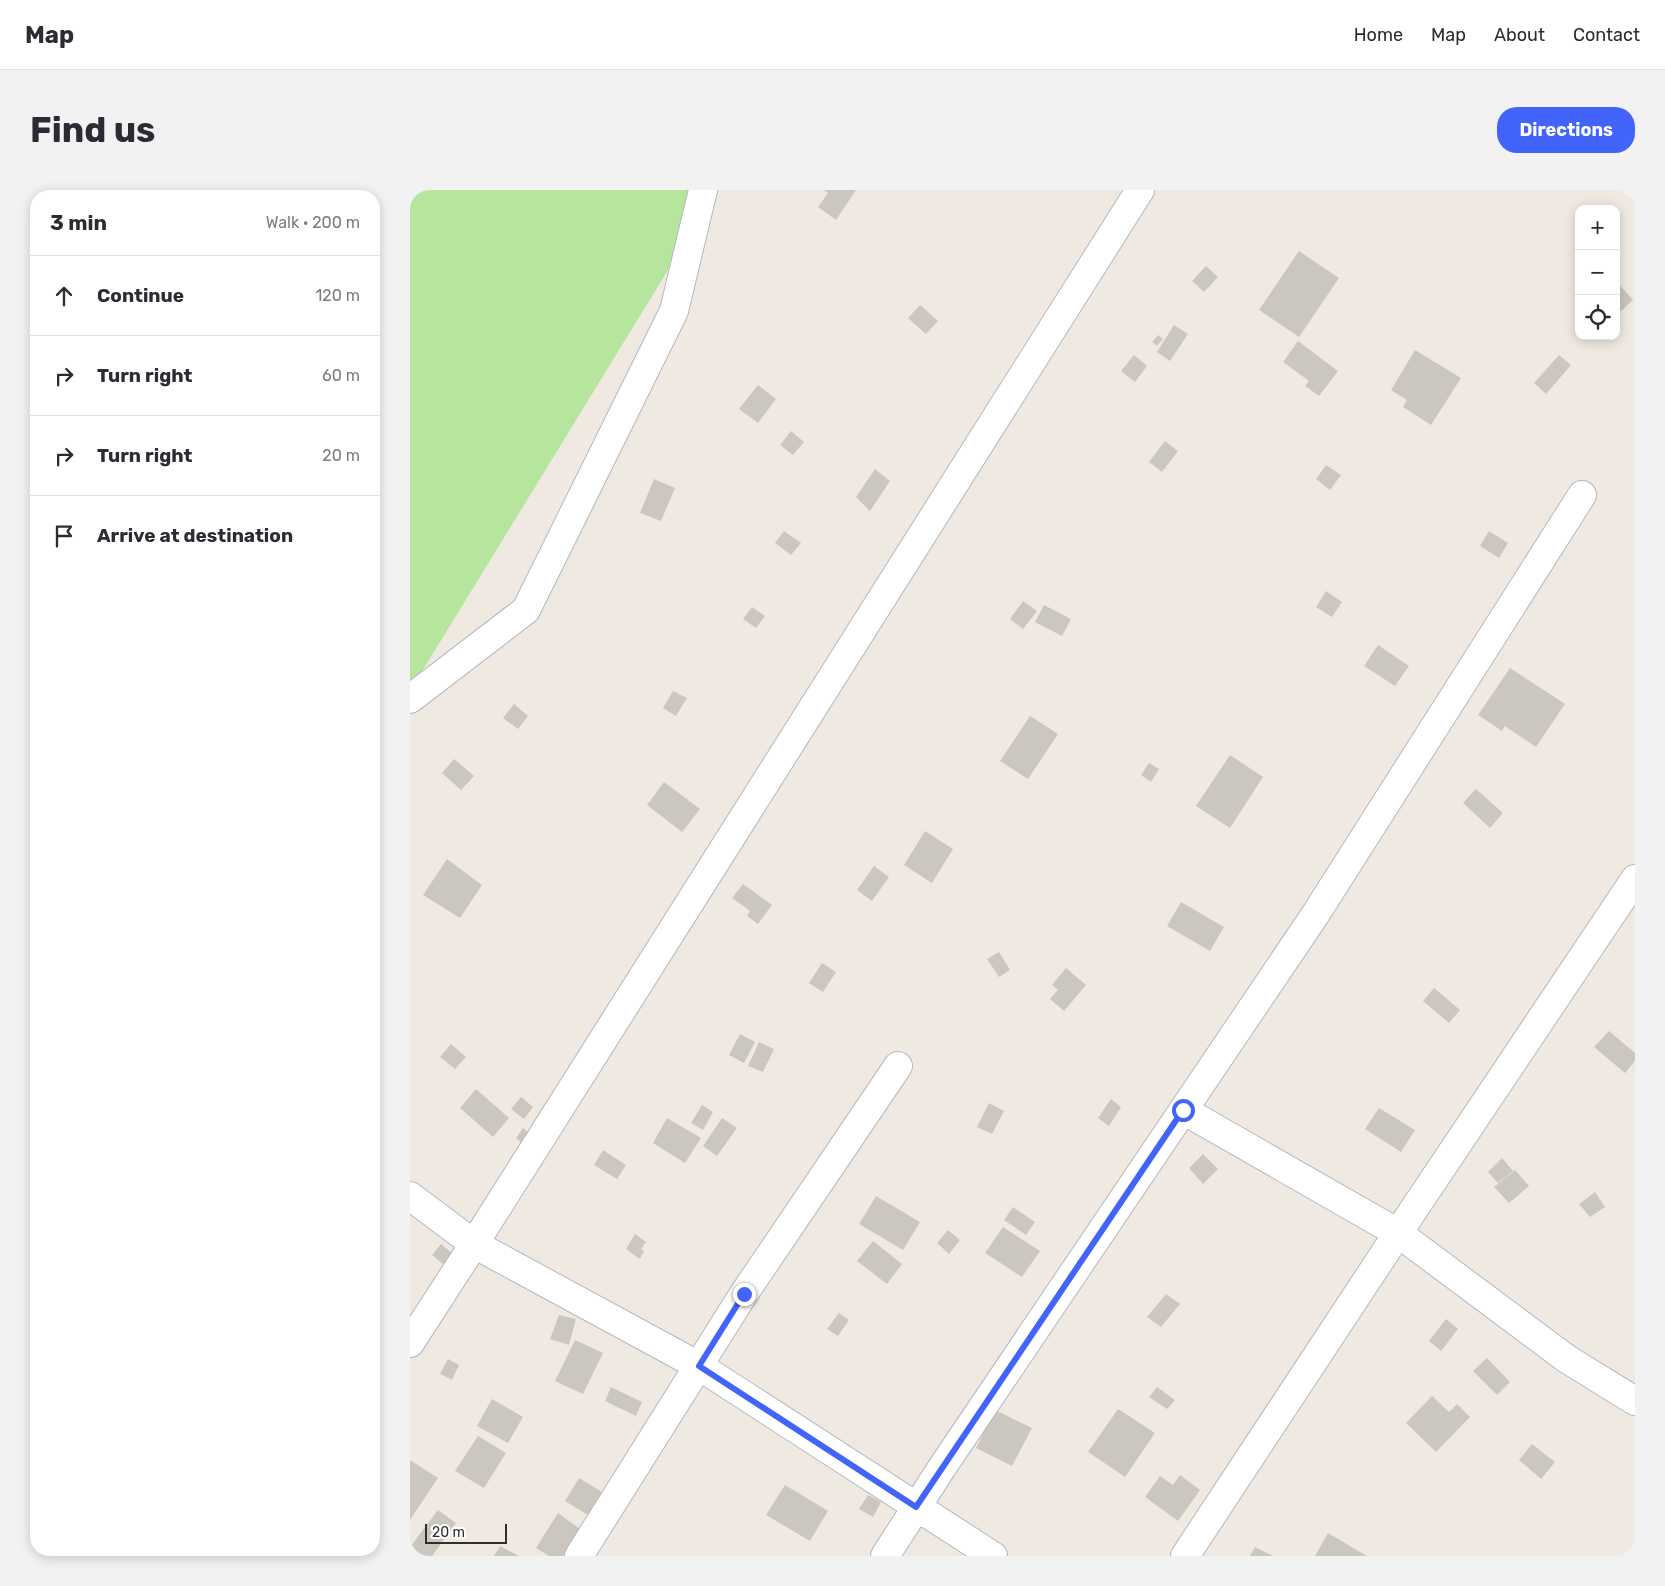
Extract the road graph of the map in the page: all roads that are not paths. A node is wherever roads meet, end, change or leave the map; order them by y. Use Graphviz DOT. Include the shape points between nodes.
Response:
graph roads {
  1 [pos="703,190"];
  2 [pos="1140,190"];
  3 [pos="1582,495"];
  4 [pos="410,699"];
  5 [pos="1635,878"];
  6 [pos="898,1066"];
  7 [pos="1183,1110"];
  8 [pos="410,1196"];
  9 [pos="1398,1233"];
  10 [pos="474,1244"];
  11 [pos="410,1343"];
  12 [pos="699,1366"];
  13 [pos="1635,1401"];
  14 [pos="916,1507"];
  15 [pos="579,1556"];
  16 [pos="885,1556"];
  17 [pos="993,1556"];
  18 [pos="1185,1556"];
  1 -- 4 [label="street" via="674,311 526,610"];
  2 -- 10 [label="street"];
  3 -- 7 [label="street" via="1315,916"];
  5 -- 9 [label="street"];
  6 -- 12 [label="street"];
  7 -- 9 [label="street"];
  7 -- 14 [label="street"];
  8 -- 10 [label="street"];
  9 -- 13 [label="street" via="1568,1359"];
  9 -- 18 [label="street"];
  10 -- 11 [label="street"];
  10 -- 12 [label="street"];
  12 -- 14 [label="street"];
  12 -- 15 [label="street"];
  14 -- 16 [label="street"];
  14 -- 17 [label="street"];
}
